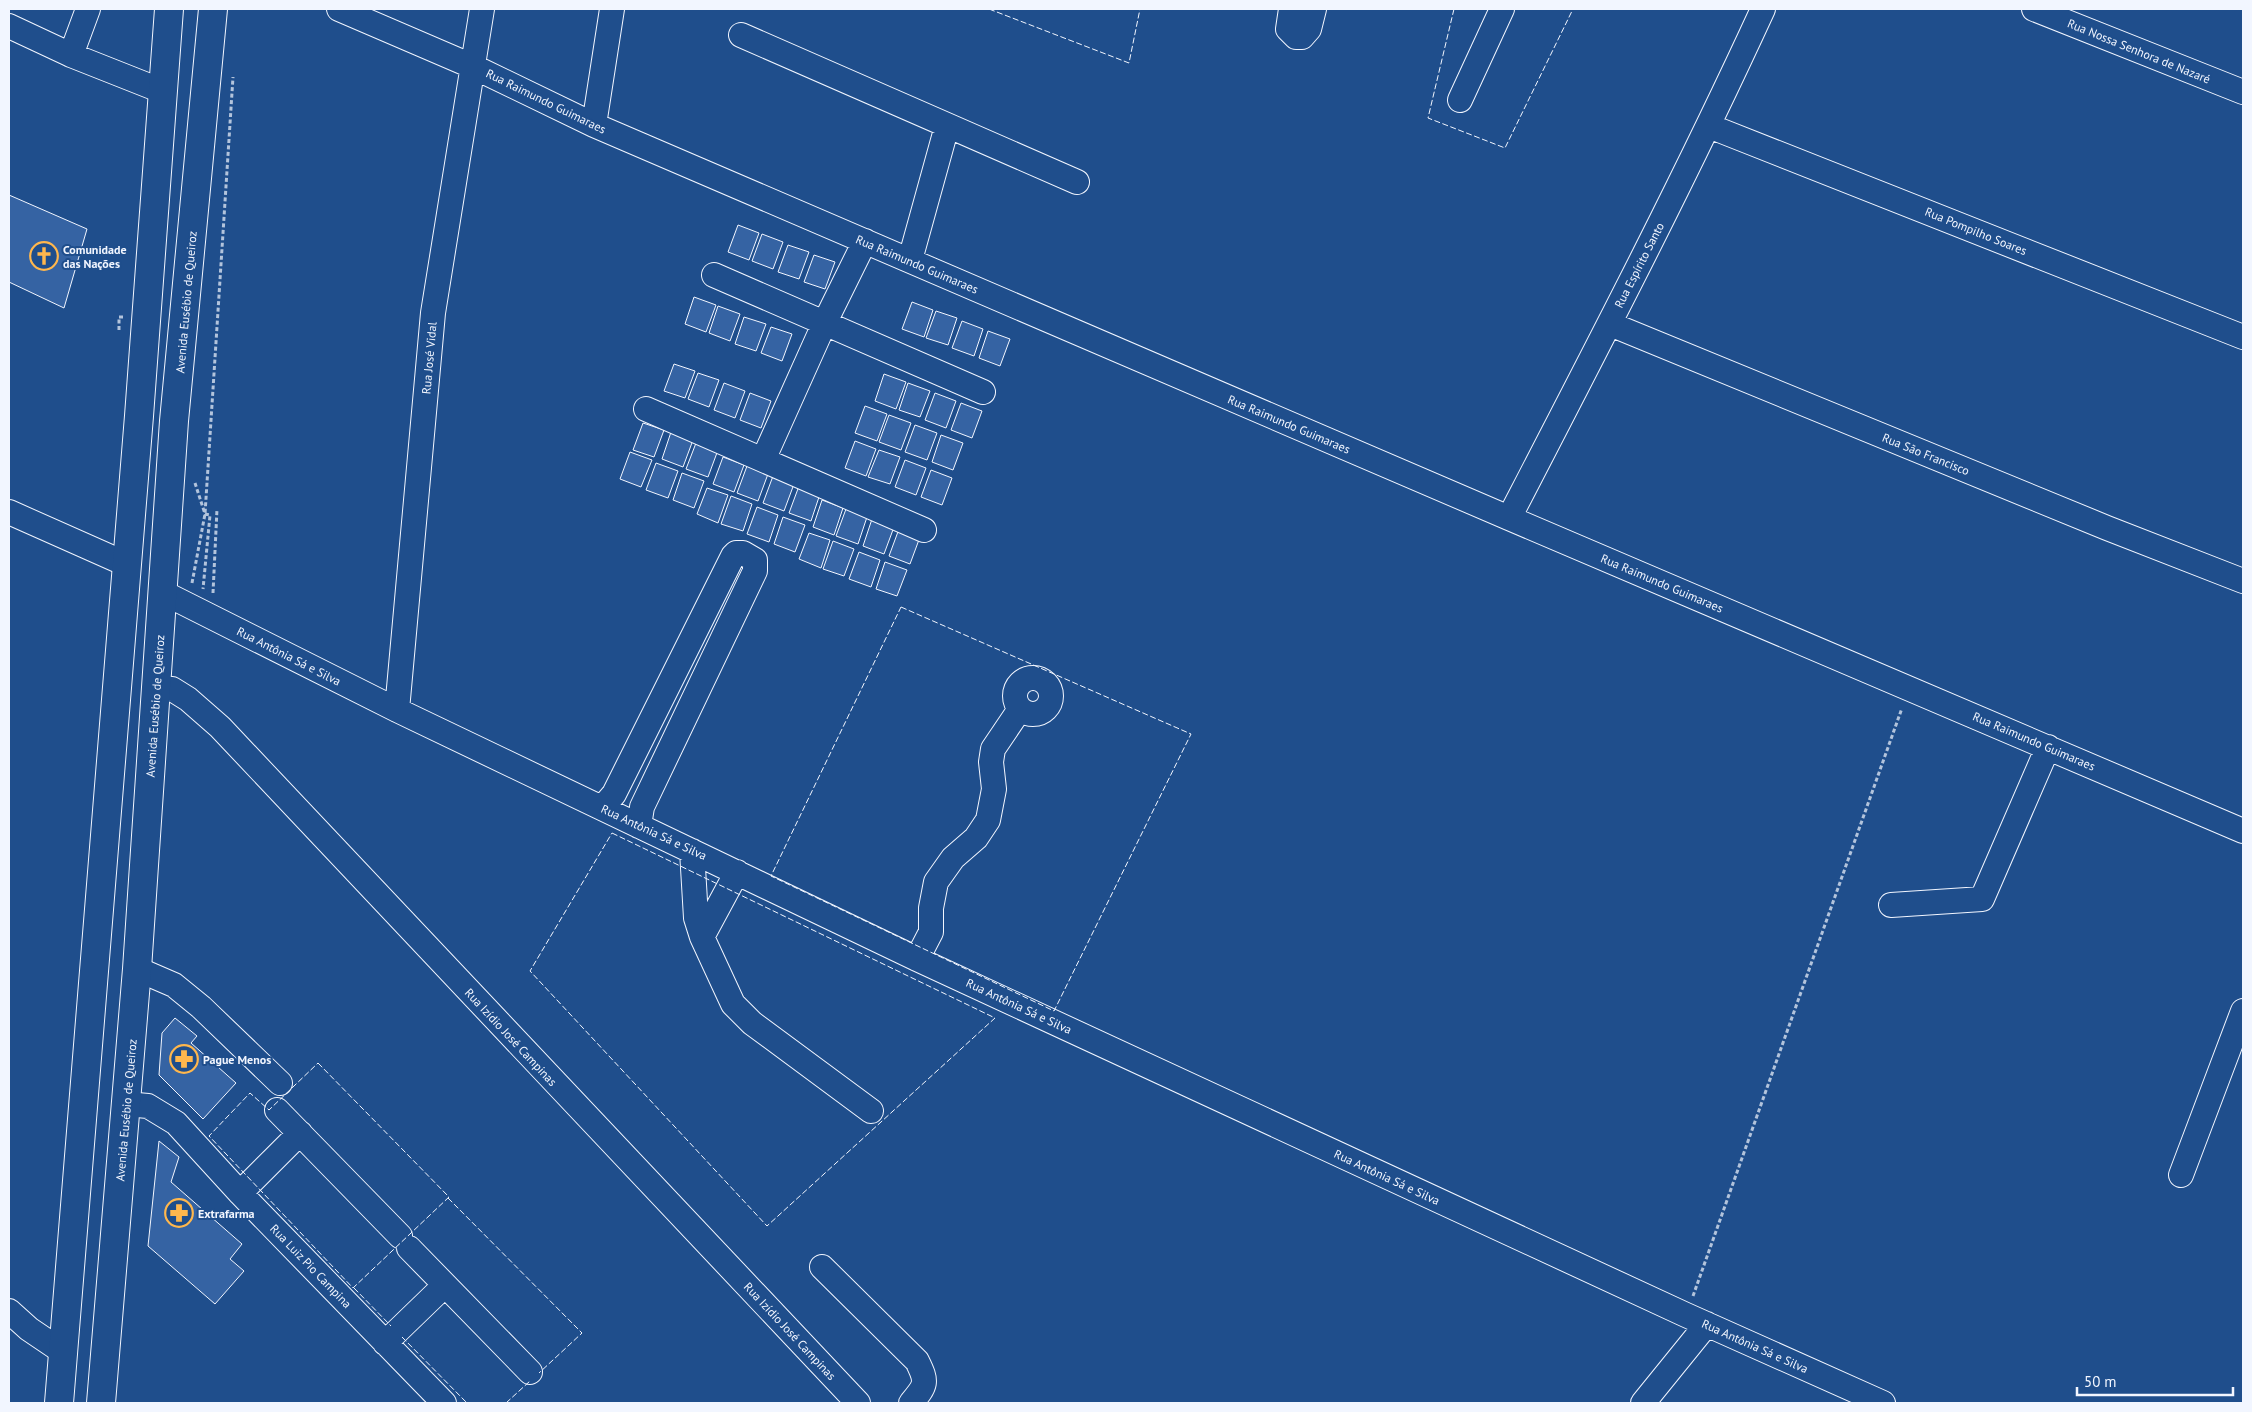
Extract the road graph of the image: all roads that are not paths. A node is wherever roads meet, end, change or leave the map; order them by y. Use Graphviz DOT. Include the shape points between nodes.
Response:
graph roads {
  1 [pos="88,9"];
  2 [pos="168,9"];
  3 [pos="213,9"];
  4 [pos="339,9"];
  5 [pos="482,9"];
  6 [pos="612,9"];
  7 [pos="1291,9"];
  8 [pos="1314,9"];
  9 [pos="1502,9"];
  10 [pos="1763,9"];
  11 [pos="2034,9"];
  12 [pos="9,26"];
  13 [pos="741,35"];
  14 [pos="71,55"];
  15 [pos="474,67"];
  16 [pos="162,91"];
  17 [pos="2243,92"];
  18 [pos="1460,100"];
  19 [pos="594,125"];
  20 [pos="947,126"];
  21 [pos="1709,126"];
  22 [pos="1077,182"];
  23 [pos="865,241"];
  24 [pos="910,260"];
  25 [pos="714,275"];
  26 [pos="825,322"];
  27 [pos="1610,324"];
  28 [pos="2243,337"];
  29 [pos="982,392"];
  30 [pos="646,409"];
  31 [pos="763,460"];
  32 [pos="9,512"];
  33 [pos="1509,518"];
  34 [pos="924,530"];
  35 [pos="126,564"];
  36 [pos="2243,581"];
  37 [pos="164,593"];
  38 [pos="686,648"];
  39 [pos="712,661"];
  40 [pos="155,688"];
  41 [pos="1020,709"];
  42 [pos="397,710"];
  43 [pos="2048,747"];
  44 [pos="636,751"];
  45 [pos="664,763"];
  46 [pos="602,808"];
  47 [pos="639,826"];
  48 [pos="2243,831"];
  49 [pos="692,851"];
  50 [pos="737,872"];
  51 [pos="1891,906"];
  52 [pos="702,937"];
  53 [pos="917,959"];
  54 [pos="138,969"];
  55 [pos="2243,1011"];
  56 [pos="280,1083"];
  57 [pos="126,1104"];
  58 [pos="277,1110"];
  59 [pos="871,1111"];
  60 [pos="300,1133"];
  61 [pos="2181,1175"];
  62 [pos="240,1193"];
  63 [pos="822,1267"];
  64 [pos="445,1285"];
  65 [pos="9,1311"];
  66 [pos="1697,1320"];
  67 [pos="385,1343"];
  68 [pos="63,1352"];
  69 [pos="530,1372"];
  70 [pos="59,1403"];
  71 [pos="101,1403"];
  72 [pos="444,1403"];
  73 [pos="858,1403"];
  74 [pos="910,1403"];
  75 [pos="1643,1403"];
  76 [pos="1883,1403"];
  1 -- 14 [label="street"];
  2 -- 16 [label="highway"];
  3 -- 37 [label="highway, Avenida Eusébio de Queiroz" via="174,421"];
  4 -- 15 [label="street, Rua Raimundo Guimaraes"];
  5 -- 15 [label="street, Rua José Vidal"];
  6 -- 19 [label="street"];
  7 -- 8 [label="street" via="1288,28 1296,37 1302,37 1309,29"];
  9 -- 18 [label="street"];
  10 -- 21 [label="street, Rua Espírito Santo"];
  11 -- 17 [label="street, Rua Nossa Senhora de Nazaré"];
  12 -- 14 [label="street"];
  13 -- 20 [label="street"];
  14 -- 16 [label="street"];
  15 -- 19 [label="street, Rua Raimundo Guimaraes"];
  15 -- 42 [label="street, Rua José Vidal" via="432,313"];
  16 -- 35 [label="highway"];
  19 -- 23 [label="street, Rua Raimundo Guimaraes"];
  20 -- 22 [label="street"];
  20 -- 24 [label="street"];
  21 -- 27 [label="street, Rua Espírito Santo"];
  21 -- 28 [label="street, Rua Pompilho Soares"];
  23 -- 24 [label="street, Rua Raimundo Guimaraes"];
  23 -- 26 [label="street"];
  24 -- 33 [label="street, Rua Raimundo Guimaraes"];
  25 -- 26 [label="street"];
  26 -- 29 [label="street"];
  26 -- 31 [label="street"];
  27 -- 33 [label="street, Rua Espírito Santo"];
  27 -- 36 [label="street, Rua São Francisco"];
  30 -- 31 [label="street"];
  31 -- 34 [label="street"];
  32 -- 35 [label="street"];
  33 -- 43 [label="street, Rua Raimundo Guimaraes"];
  35 -- 68 [label="highway"];
  37 -- 40 [label="highway, Avenida Eusébio de Queiroz"];
  37 -- 42 [label="street, Rua Antônia Sá e Silva"];
  38 -- 39 [label="street"];
  38 -- 39 [label="street" via="733,556 736,553 750,555 755,560 755,571"];
  38 -- 44 [label="street"];
  39 -- 45 [label="street"];
  40 -- 54 [label="highway, Avenida Eusébio de Queiroz"];
  40 -- 73 [label="street, Rua Izídio José Campinas" via="172,689 220,728"];
  41 -- 53 [label="street" via="993,749 994,790 988,820 936,882 931,932"];
  42 -- 46 [label="street, Rua Antônia Sá e Silva"];
  43 -- 48 [label="street, Rua Raimundo Guimaraes"];
  43 -- 51 [label="street" via="1982,899"];
  44 -- 45 [label="street"];
  44 -- 46 [label="street" via="614,794"];
  45 -- 47 [label="street" via="642,807"];
  46 -- 47 [label="street, Rua Antônia Sá e Silva"];
  47 -- 49 [label="street, Rua Antônia Sá e Silva"];
  49 -- 50 [label="street, Rua Antônia Sá e Silva"];
  49 -- 52 [label="street" via="696,918"];
  50 -- 52 [label="street"];
  50 -- 53 [label="street, Rua Antônia Sá e Silva"];
  52 -- 59 [label="street" via="734,1004 752,1023"];
  53 -- 66 [label="street, Rua Antônia Sá e Silva"];
  54 -- 56 [label="street" via="174,985"];
  54 -- 57 [label="highway, Avenida Eusébio de Queiroz"];
  55 -- 61 [label="street"];
  57 -- 62 [label="street, Rua Luiz Pio Campina" via="148,1106 176,1124"];
  57 -- 71 [label="highway, Avenida Eusébio de Queiroz"];
  58 -- 60 [label="street"];
  60 -- 62 [label="street"];
  60 -- 64 [label="street"];
  62 -- 67 [label="street, Rua Luiz Pio Campina"];
  63 -- 74 [label="street" via="918,1361 924,1384"];
  64 -- 67 [label="street"];
  64 -- 69 [label="street"];
  65 -- 68 [label="street"];
  66 -- 75 [label="street"];
  66 -- 76 [label="street, Rua Antônia Sá e Silva"];
  67 -- 72 [label="street, Rua Luiz Pio Campina"];
  68 -- 70 [label="highway"];
}
